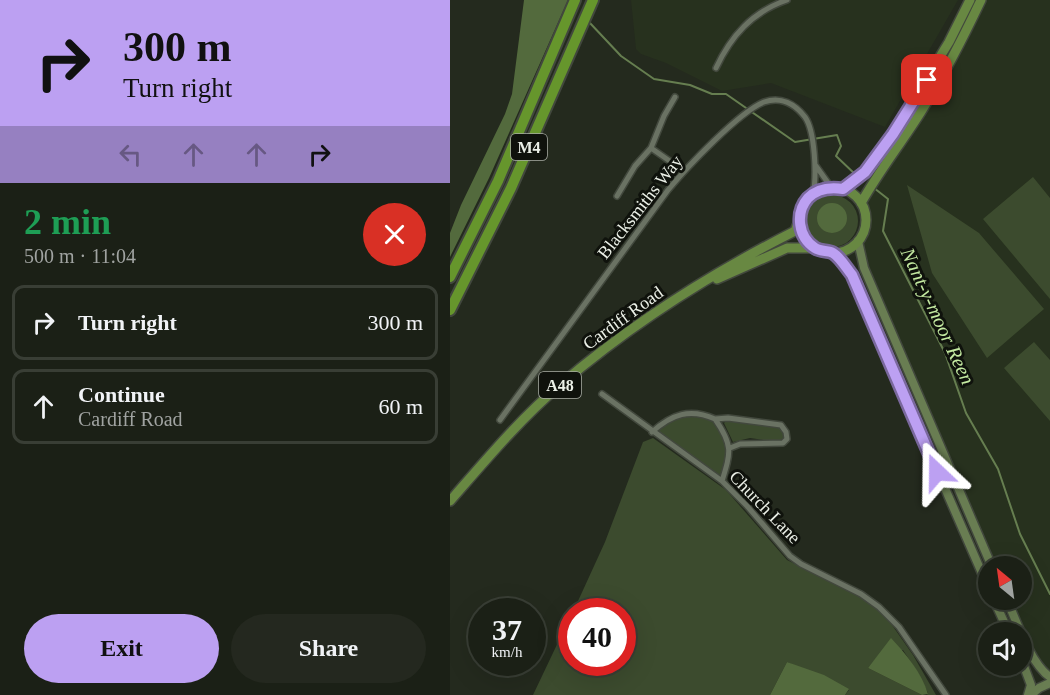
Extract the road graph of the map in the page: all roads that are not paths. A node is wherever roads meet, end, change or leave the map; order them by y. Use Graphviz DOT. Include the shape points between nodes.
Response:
graph roads {
  1 [pos="575,0"];
  2 [pos="593,0"];
  3 [pos="787,0"];
  4 [pos="970,0"];
  5 [pos="981,0"];
  6 [pos="716,68"];
  7 [pos="675,97"];
  8 [pos="651,148"];
  9 [pos="814,162"];
  10 [pos="684,171"];
  11 [pos="831,187"];
  12 [pos="843,189"];
  13 [pos="813,194"];
  14 [pos="617,196"];
  15 [pos="861,203"];
  16 [pos="800,221"];
  17 [pos="858,241"];
  18 [pos="815,248"];
  19 [pos="833,253"];
  20 [pos="450,277"];
  21 [pos="690,291"];
  22 [pos="450,310"];
  23 [pos="602,394"];
  24 [pos="715,419"];
  25 [pos="500,420"];
  26 [pos="652,432"];
  27 [pos="730,448"];
  28 [pos="722,481"];
  29 [pos="450,501"];
  30 [pos="987,556"];
  31 [pos="978,564"];
  32 [pos="1012,610"];
  33 [pos="1028,676"];
  34 [pos="1050,677"];
  35 [pos="1050,683"];
  36 [pos="946,695"];
  37 [pos="1030,695"];
  1 -- 20 [label="highway, M4" via="498,181"];
  2 -- 22 [label="highway, M4" via="511,188"];
  3 -- 6 [label="street" via="742,27"];
  4 -- 12 [label="main road" via="893,134 865,172"];
  5 -- 15 [label="main road" via="923,109"];
  7 -- 8 [label="street"];
  8 -- 10 [label="street"];
  8 -- 14 [label="street"];
  9 -- 10 [label="street, Blacksmiths Way" via="810,125 796,107 787,101 765,102 742,117"];
  9 -- 11 [label="street, Blacksmiths Way"];
  9 -- 13 [label="street, Blacksmiths Way"];
  10 -- 25 [label="street, Blacksmiths Way"];
  11 -- 12 [label="main road"];
  11 -- 13 [label="main road"];
  12 -- 15 [label="main road"];
  13 -- 16 [label="main road" via="801,211"];
  15 -- 17 [label="main road" via="865,225"];
  16 -- 18 [label="main road" via="801,232"];
  16 -- 21 [label="main road, Cardiff Road / A48" via="795,231"];
  17 -- 19 [label="main road" via="847,250"];
  17 -- 30 [label="street" via="864,268"];
  18 -- 19 [label="main road"];
  18 -- 21 [label="main road, Cardiff Road / A48" via="787,248"];
  19 -- 31 [label="street" via="852,275"];
  21 -- 29 [label="main road, Cardiff Road / A48" via="559,386"];
  23 -- 26 [label="street, Church Lane"];
  24 -- 26 [label="street" via="691,412 680,414"];
  24 -- 27 [label="street"];
  24 -- 27 [label="street" via="781,426 786,432 783,443 740,444"];
  26 -- 28 [label="street, Church Lane"];
  27 -- 28 [label="street"];
  28 -- 36 [label="street, Church Lane" via="790,556 879,607 899,627"];
  32 -- 34 [label="street" via="1034,659"];
  33 -- 37 [label="street"];
  35 -- 37 [label="street"];
}
